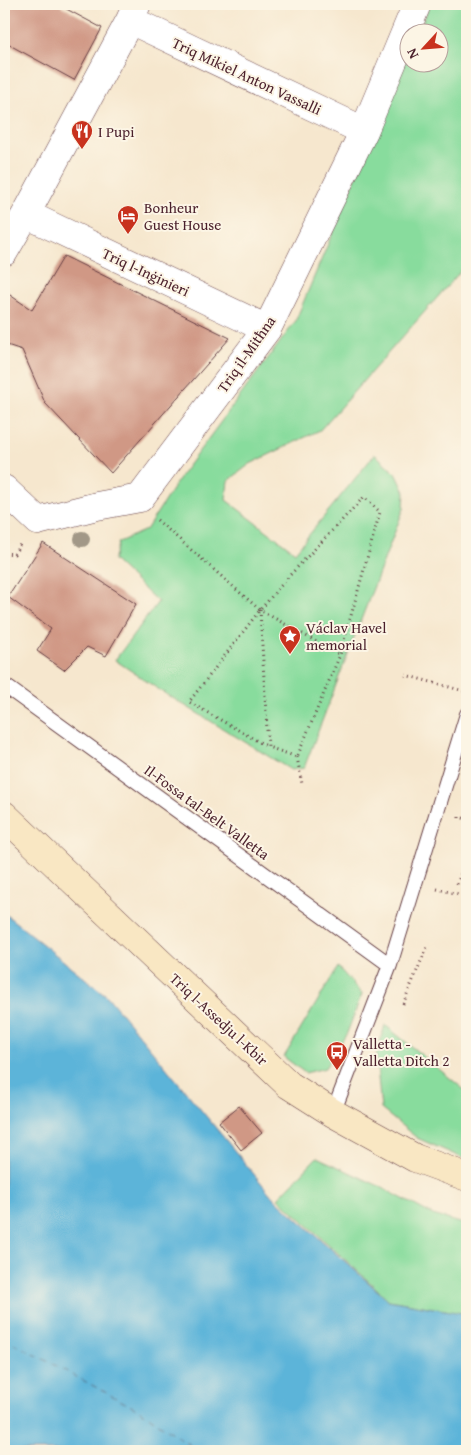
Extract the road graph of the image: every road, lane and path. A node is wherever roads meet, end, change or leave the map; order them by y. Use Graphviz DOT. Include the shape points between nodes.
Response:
graph roads {
  1 [pos="417,4"];
  2 [pos="133,12"];
  3 [pos="364,131"];
  4 [pos="26,214"];
  5 [pos="4,252"];
  6 [pos="267,329"];
  7 [pos="4,489"];
  8 [pos="140,498"];
  9 [pos="260,610"];
  10 [pos="340,655"];
  11 [pos="405,675"];
  12 [pos="4,685"];
  13 [pos="467,692"];
  14 [pos="467,714"];
  15 [pos="268,747"];
  16 [pos="297,757"];
  17 [pos="302,784"];
  18 [pos="4,815"];
  19 [pos="467,818"];
  20 [pos="457,826"];
  21 [pos="467,858"];
  22 [pos="440,880"];
  23 [pos="457,884"];
  24 [pos="467,896"];
  25 [pos="427,947"];
  26 [pos="390,965"];
  27 [pos="403,1004"];
  28 [pos="333,1113"];
  29 [pos="467,1177"];
  1 -- 3 [label="street, Triq il-Mitħna"];
  2 -- 3 [label="street, Triq Mikiel Anton Vassalli"];
  2 -- 4 [label="street"];
  3 -- 6 [label="street, Triq il-Mitħna"];
  4 -- 5 [label="street"];
  4 -- 6 [label="street, Triq l-Inġinieri"];
  6 -- 8 [label="street, Triq il-Mitħna"];
  7 -- 8 [label="street" via="38,520"];
  8 -- 9 [label="path" via="150,514"];
  9 -- 10 [label="path"];
  9 -- 10 [label="path" via="364,497 380,512"];
  9 -- 15 [label="path"];
  9 -- 15 [label="path" via="189,702"];
  10 -- 16 [label="path"];
  11 -- 13 [label="path"];
  12 -- 26 [label="lane, Il-Fossa tal-Belt Valletta"];
  14 -- 26 [label="lane"];
  15 -- 16 [label="path"];
  16 -- 17 [label="path"];
  18 -- 28 [label="street, Triq l-Assedju l-Kbir" via="289,1085"];
  19 -- 20 [label="path" via="460,817"];
  21 -- 23 [label="path"];
  22 -- 24 [label="path" via="437,889"];
  25 -- 27 [label="path"];
  26 -- 28 [label="lane"];
  28 -- 29 [label="street, Triq l-Assedju l-Kbir" via="415,1158"];
}
